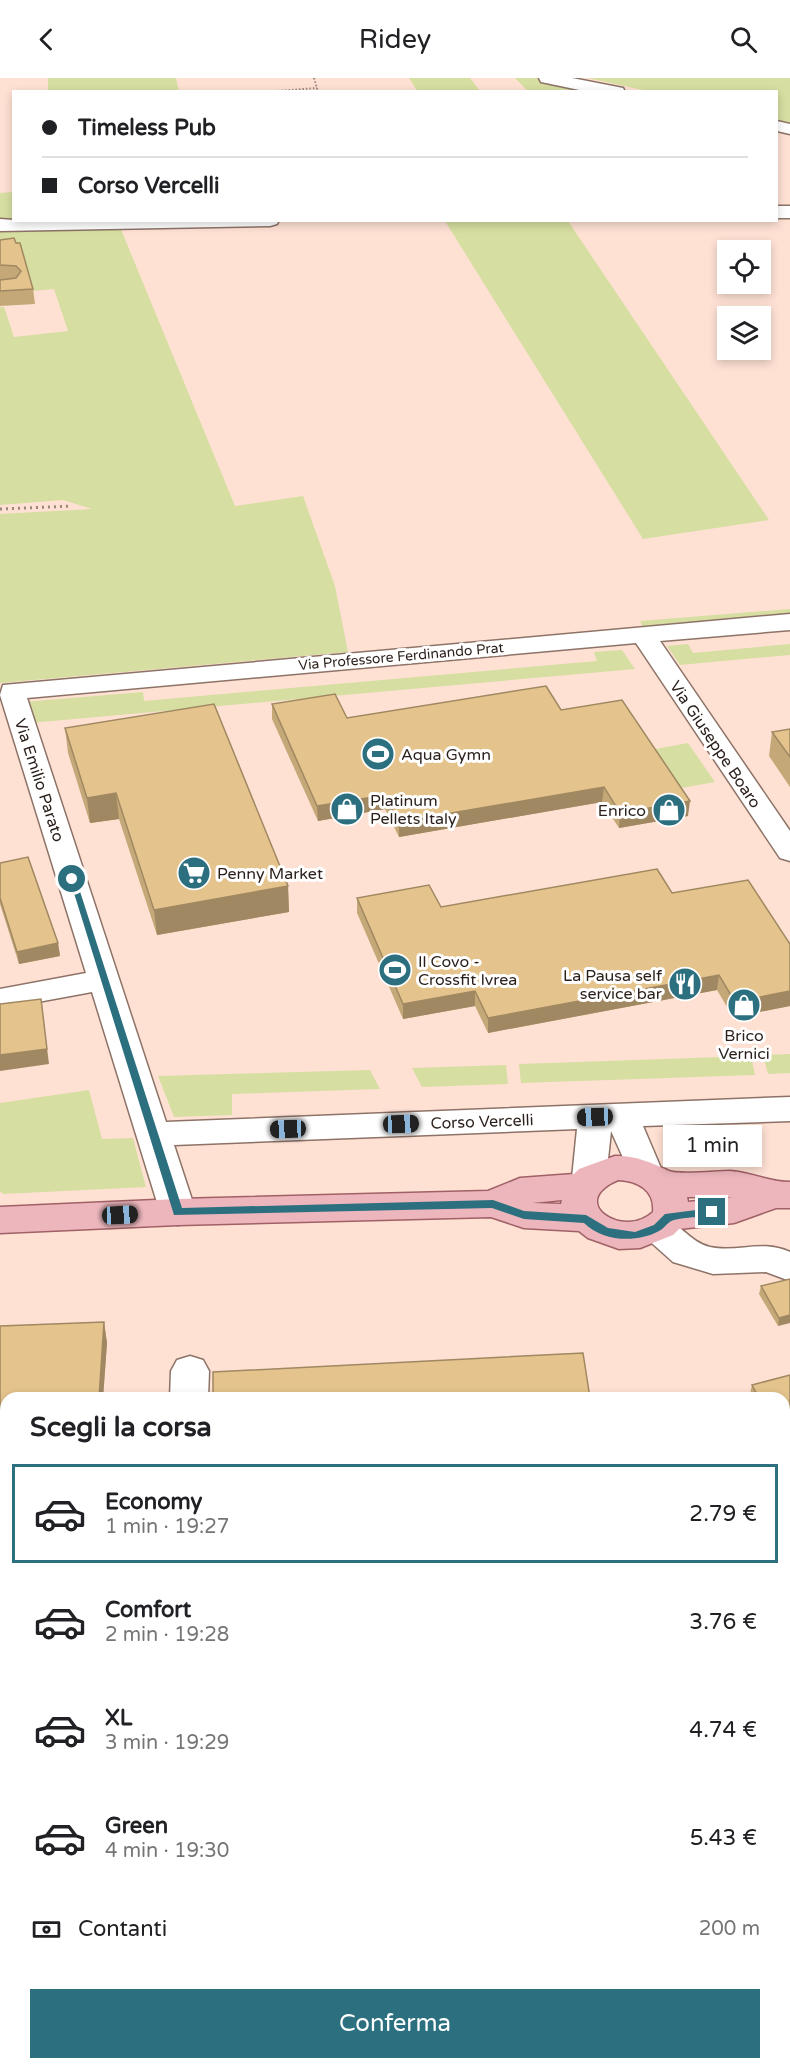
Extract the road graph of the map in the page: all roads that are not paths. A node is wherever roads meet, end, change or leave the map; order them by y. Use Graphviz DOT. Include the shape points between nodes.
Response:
graph roads {
  1 [pos="547,78"];
  2 [pos="607,90"];
  3 [pos="162,222"];
  4 [pos="0,225"];
  5 [pos="790,622"];
  6 [pos="643,635"];
  7 [pos="12,691"];
  8 [pos="790,852"];
  9 [pos="104,980"];
  10 [pos="0,999"];
  11 [pos="790,1109"];
  12 [pos="608,1116"];
  13 [pos="153,1134"];
  14 [pos="585,1194"];
  15 [pos="782,1195"];
  16 [pos="659,1200"];
  17 [pos="178,1212"];
  18 [pos="0,1220"];
  19 [pos="790,1267"];
  1 -- 2 [label="street"];
  3 -- 4 [label="street"];
  5 -- 6 [label="street, Via Professore Ferdinando Prat"];
  6 -- 7 [label="street, Via Professore Ferdinando Prat"];
  6 -- 8 [label="street, Via Giuseppe Boaro"];
  7 -- 9 [label="street, Via Emilio Parato"];
  9 -- 10 [label="street"];
  9 -- 13 [label="street, Via Emilio Parato"];
  11 -- 12 [label="street, Corso Vercelli"];
  12 -- 13 [label="street, Corso Vercelli"];
  12 -- 14 [label="street"];
  12 -- 16 [label="street"];
  13 -- 17 [label="street, Via Emilio Parato"];
  14 -- 16 [label="main road" via="600,1172 615,1168"];
  14 -- 16 [label="main road" via="593,1226 614,1234 636,1236"];
  14 -- 17 [label="main road" via="524,1215 493,1204"];
  15 -- 16 [label="main road" via="734,1210"];
  16 -- 19 [label="street" via="686,1253 713,1261 770,1258"];
  17 -- 18 [label="main road"];
}
